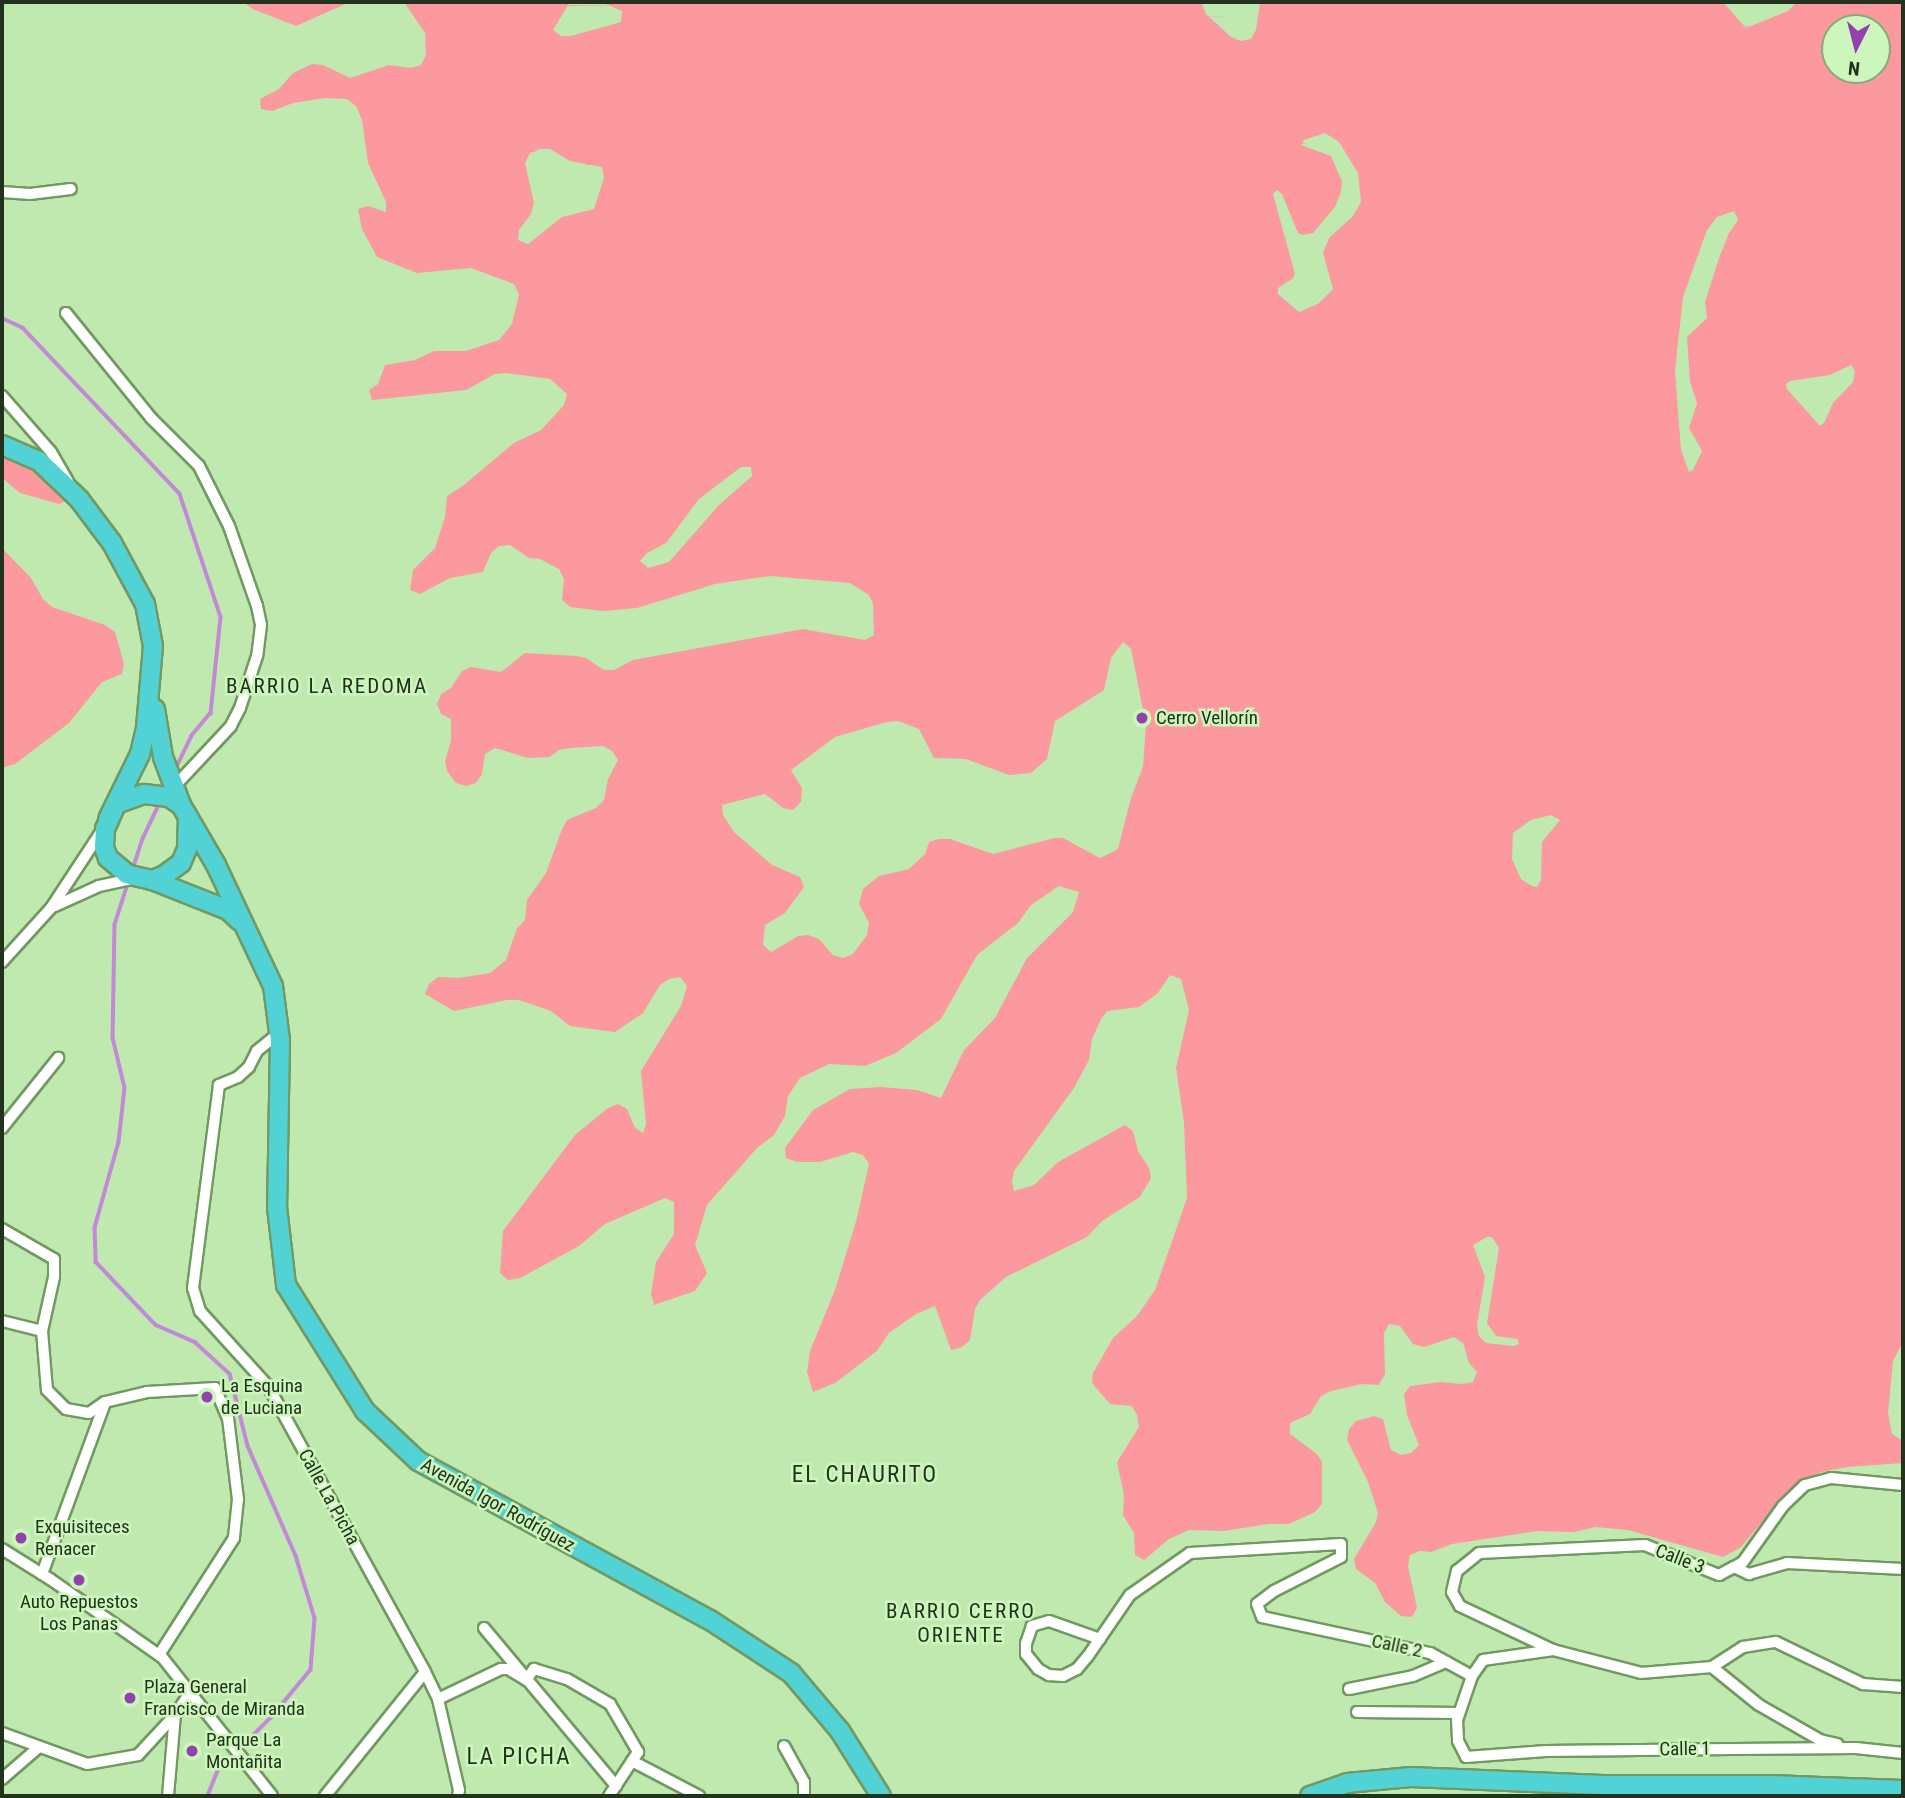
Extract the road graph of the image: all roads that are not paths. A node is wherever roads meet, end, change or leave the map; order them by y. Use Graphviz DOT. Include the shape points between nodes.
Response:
graph roads {
  1 [pos="71,189"];
  2 [pos="2,192"];
  3 [pos="66,313"];
  4 [pos="2,396"];
  5 [pos="2,445"];
  6 [pos="79,499"];
  7 [pos="152,688"];
  8 [pos="173,797"];
  9 [pos="108,819"];
  10 [pos="146,879"];
  11 [pos="51,908"];
  12 [pos="255,944"];
  13 [pos="2,962"];
  14 [pos="280,1040"];
  15 [pos="58,1058"];
  16 [pos="2,1128"];
  17 [pos="2,1229"];
  18 [pos="2,1321"];
  19 [pos="42,1331"];
  20 [pos="105,1402"];
  21 [pos="1903,1485"];
  22 [pos="2,1549"];
  23 [pos="1734,1567"];
  24 [pos="1903,1569"];
  25 [pos="42,1574"];
  26 [pos="484,1628"];
  27 [pos="1100,1639"];
  28 [pos="1553,1650"];
  29 [pos="159,1655"];
  30 [pos="1446,1662"];
  31 [pos="1712,1667"];
  32 [pos="425,1672"];
  33 [pos="1472,1675"];
  34 [pos="526,1680"];
  35 [pos="1903,1687"];
  36 [pos="1349,1689"];
  37 [pos="190,1693"];
  38 [pos="438,1699"];
  39 [pos="1357,1712"];
  40 [pos="1459,1713"];
  41 [pos="175,1715"];
  42 [pos="2,1733"];
  43 [pos="784,1746"];
  44 [pos="39,1748"];
  45 [pos="1856,1748"];
  46 [pos="1903,1753"];
  47 [pos="632,1761"];
  48 [pos="2,1779"];
  49 [pos="1603,1784"];
  50 [pos="616,1786"];
  51 [pos="1903,1790"];
  52 [pos="459,1793"];
  53 [pos="168,1796"];
  54 [pos="272,1796"];
  55 [pos="325,1796"];
  56 [pos="470,1796"];
  57 [pos="609,1796"];
  58 [pos="699,1796"];
  59 [pos="804,1796"];
  60 [pos="881,1796"];
  61 [pos="1310,1796"];
  62 [pos="1627,1796"];
  1 -- 2 [label="street"];
  3 -- 8 [label="street" via="151,418 199,466 229,526 257,606 261,625 257,656 240,708"];
  4 -- 6 [label="street" via="51,452"];
  5 -- 6 [label="highway" via="39,461"];
  6 -- 7 [label="highway" via="112,543 145,604 153,646"];
  7 -- 8 [label="highway"];
  7 -- 9 [label="highway" via="140,754"];
  8 -- 9 [label="highway" via="127,798 116,804"];
  8 -- 10 [label="highway" via="187,849 181,863 163,876"];
  8 -- 12 [label="highway, Avenida Igor Rodríguez" via="216,865"];
  9 -- 10 [label="highway" via="104,847 116,867"];
  9 -- 11 [label="street"];
  10 -- 11 [label="street" via="115,882"];
  10 -- 12 [label="highway, Avenida Igor Rodríguez" via="228,910 246,926"];
  11 -- 13 [label="street"];
  12 -- 14 [label="highway, Avenida Igor Rodríguez" via="273,986"];
  14 -- 32 [label="street, Calle La Picha" via="273,1038 257,1051 249,1068 219,1085 193,1288 200,1311 268,1386"];
  14 -- 60 [label="highway, Avenida Igor Rodríguez" via="277,1207 286,1285 365,1411 418,1461 710,1620 791,1673 841,1731"];
  15 -- 16 [label="street"];
  17 -- 19 [label="street" via="54,1259"];
  18 -- 19 [label="street"];
  19 -- 20 [label="street" via="47,1390 66,1409 89,1413"];
  20 -- 25 [label="street"];
  20 -- 29 [label="street" via="147,1392 215,1388 228,1418 239,1499 234,1538"];
  21 -- 23 [label="street" via="1831,1478 1805,1485 1783,1506 1743,1562"];
  22 -- 25 [label="street"];
  23 -- 24 [label="street, Calle 3" via="1749,1574 1787,1563"];
  23 -- 28 [label="street, Calle 3" via="1719,1575 1644,1545 1479,1553 1457,1571 1452,1592 1460,1606"];
  25 -- 29 [label="street"];
  26 -- 34 [label="street"];
  27 -- 27 [label="street, Calle 2" via="1077,1669 1063,1676 1038,1669 1026,1654 1032,1626 1049,1622"];
  27 -- 30 [label="street, Calle 2" via="1130,1595 1190,1553 1341,1544 1341,1557 1257,1604 1262,1617 1430,1653"];
  28 -- 31 [label="street" via="1641,1673"];
  28 -- 33 [label="street" via="1483,1660"];
  29 -- 37 [label="street"];
  30 -- 33 [label="street, Calle 2"];
  30 -- 36 [label="street" via="1413,1676"];
  31 -- 35 [label="street" via="1743,1647 1776,1642 1863,1684"];
  31 -- 45 [label="street" via="1759,1705 1820,1740"];
  32 -- 38 [label="street, Calle La Picha"];
  32 -- 55 [label="street"];
  33 -- 40 [label="street"];
  34 -- 38 [label="street" via="501,1669"];
  34 -- 47 [label="street" via="534,1669 567,1679 610,1704 638,1752"];
  34 -- 50 [label="street"];
  37 -- 41 [label="street"];
  37 -- 54 [label="street"];
  38 -- 52 [label="street, Calle La Picha"];
  39 -- 40 [label="street"];
  40 -- 45 [label="street, Calle 1" via="1458,1741 1466,1757 1546,1751"];
  41 -- 44 [label="street" via="138,1755 87,1764"];
  41 -- 53 [label="street"];
  42 -- 44 [label="street"];
  43 -- 59 [label="street" via="804,1782"];
  44 -- 48 [label="street"];
  45 -- 46 [label="street, Calle 1"];
  47 -- 50 [label="street"];
  47 -- 58 [label="street"];
  49 -- 51 [label="highway"];
  49 -- 61 [label="highway" via="1383,1777"];
  49 -- 62 [label="highway"];
  50 -- 57 [label="street"];
  52 -- 56 [label="street"];
}
